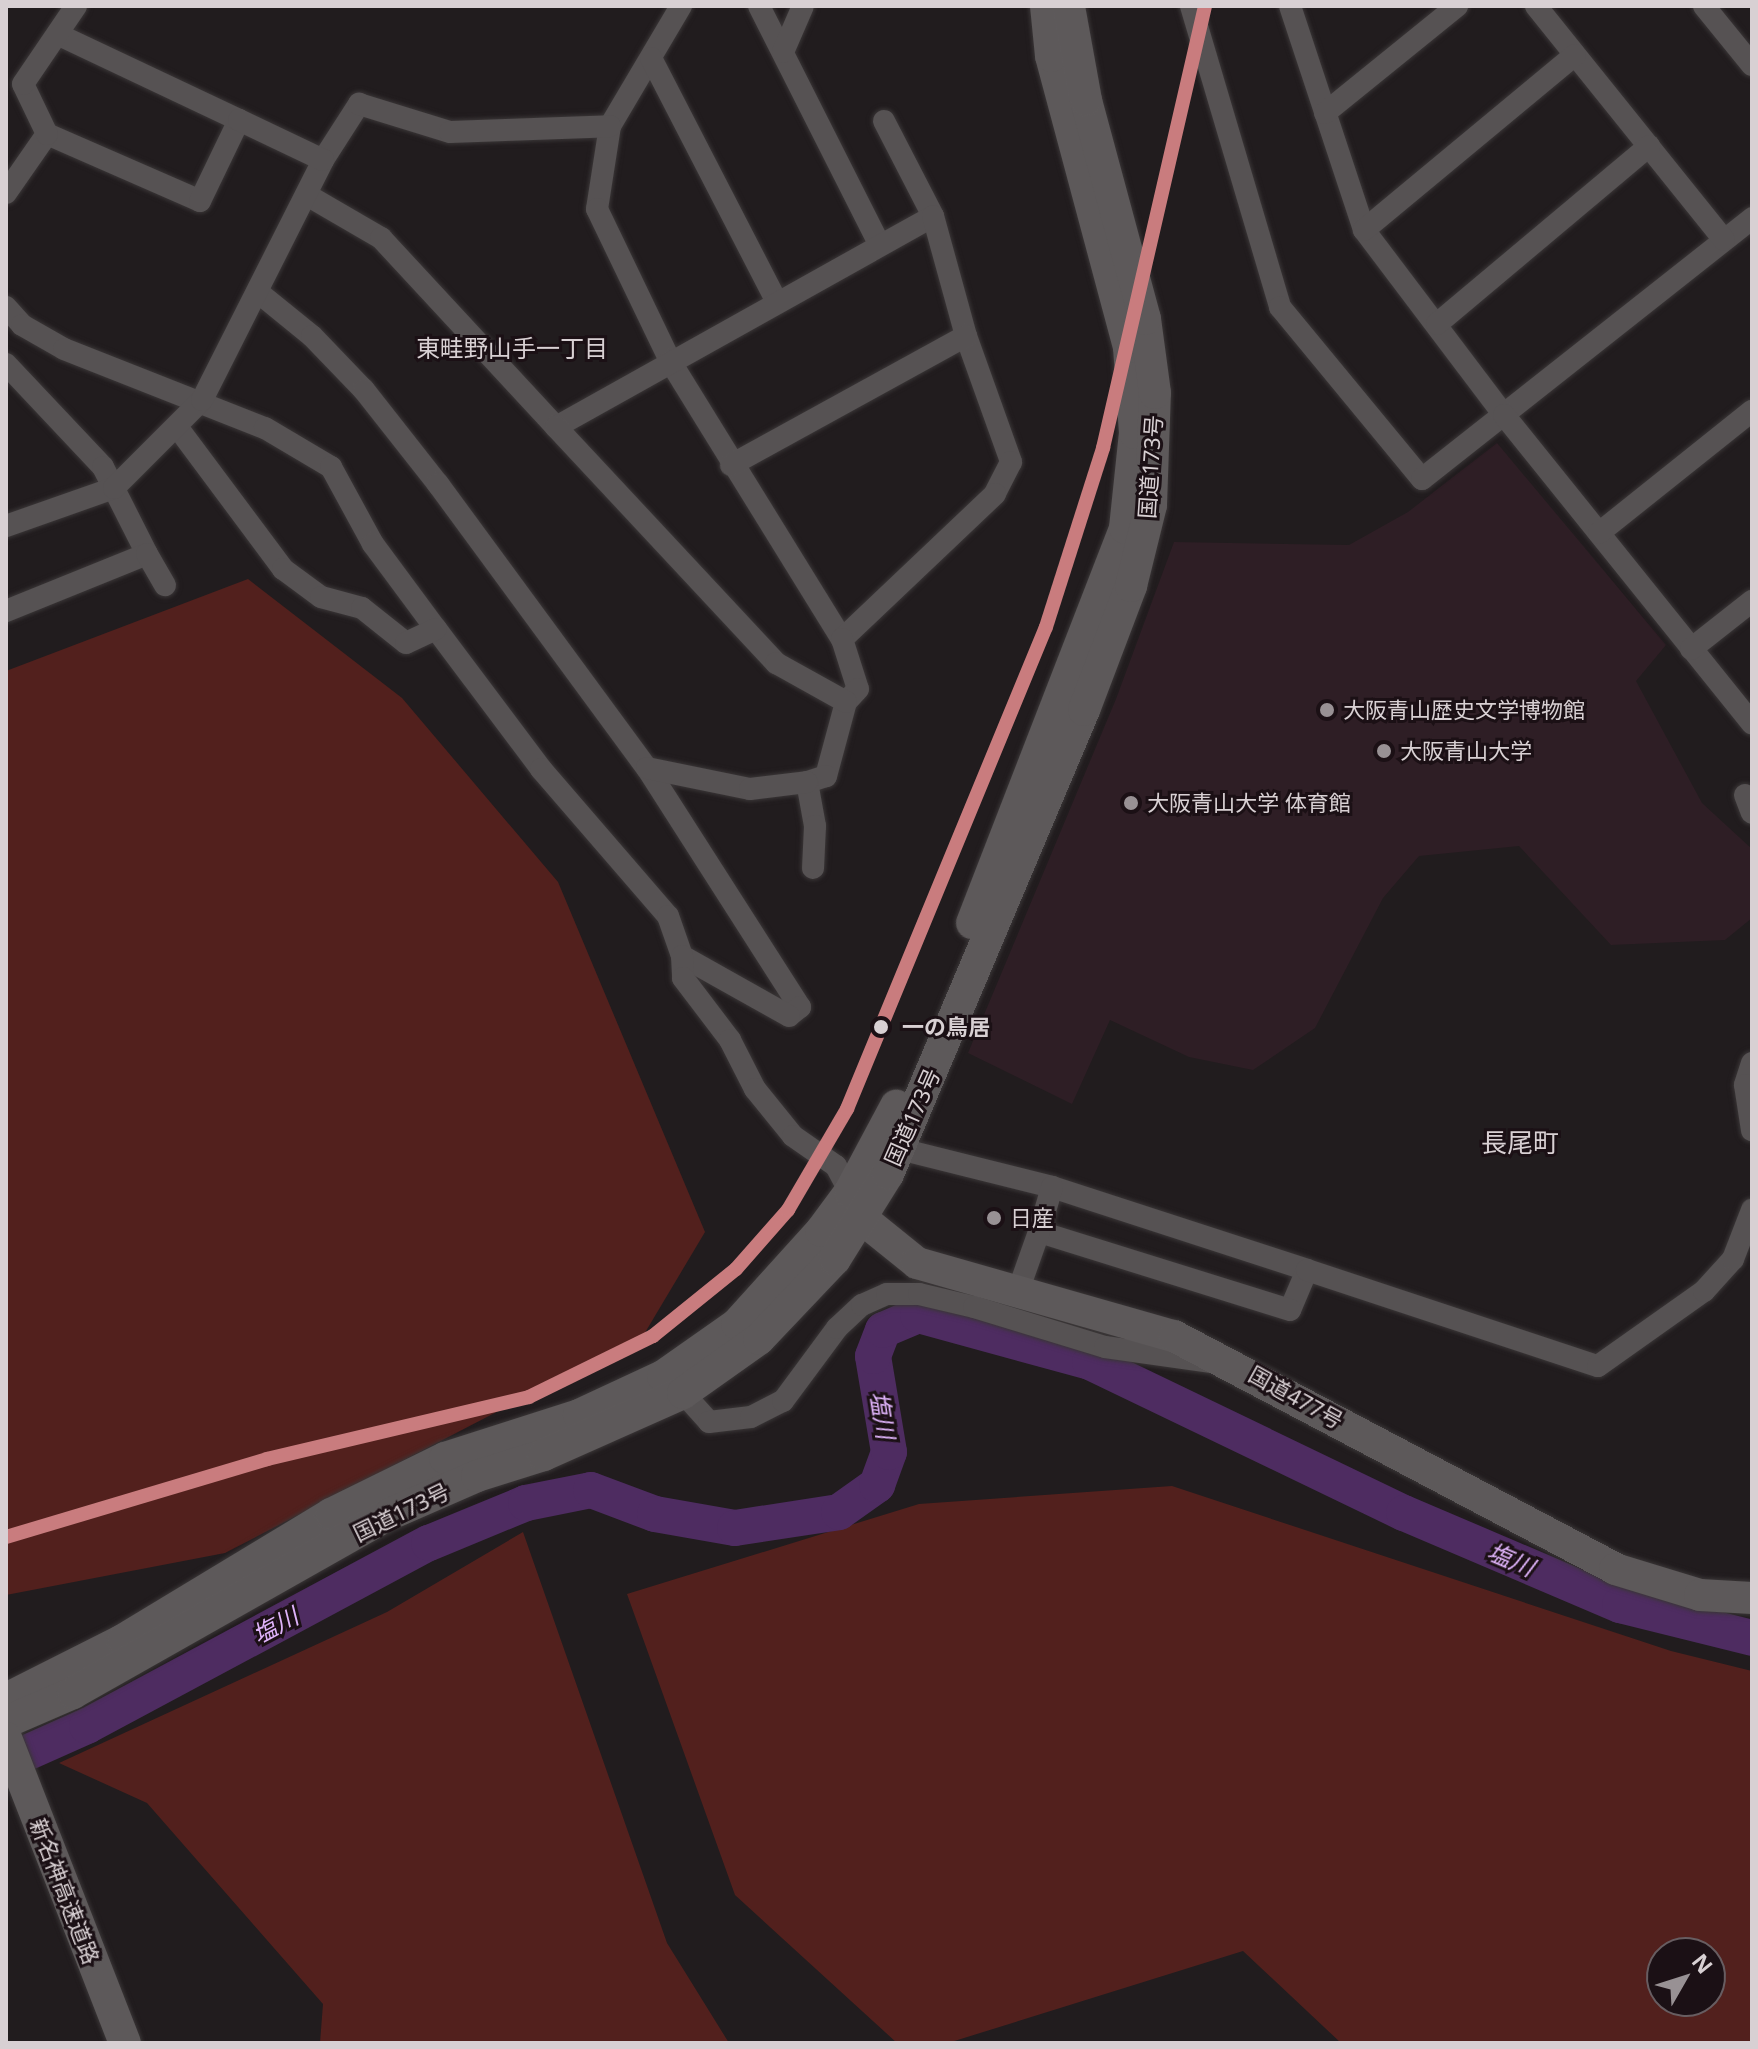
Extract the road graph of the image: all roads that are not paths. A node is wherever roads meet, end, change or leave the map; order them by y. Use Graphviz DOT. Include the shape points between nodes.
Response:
graph roads {
  1 [pos="76,6"];
  2 [pos="681,6"];
  3 [pos="759,6"];
  4 [pos="803,6"];
  5 [pos="1046,6"];
  6 [pos="1069,6"];
  7 [pos="1191,6"];
  8 [pos="1290,6"];
  9 [pos="1457,6"];
  10 [pos="1536,6"];
  11 [pos="1704,6"];
  12 [pos="57,34"];
  13 [pos="783,52"];
  14 [pos="1575,55"];
  15 [pos="651,58"];
  16 [pos="1752,65"];
  17 [pos="1325,113"];
  18 [pos="239,120"];
  19 [pos="884,121"];
  20 [pos="610,126"];
  21 [pos="47,134"];
  22 [pos="1649,146"];
  23 [pos="323,160"];
  24 [pos="6,193"];
  25 [pos="307,195"];
  26 [pos="933,216"];
  27 [pos="1752,218"];
  28 [pos="1364,230"];
  29 [pos="1724,240"];
  30 [pos="879,244"];
  31 [pos="259,293"];
  32 [pos="776,300"];
  33 [pos="6,307"];
  34 [pos="1437,324"];
  35 [pos="966,336"];
  36 [pos="670,361"];
  37 [pos="6,364"];
  38 [pos="202,400"];
  39 [pos="1752,411"];
  40 [pos="1504,415"];
  41 [pos="556,427"];
  42 [pos="178,428"];
  43 [pos="731,465"];
  44 [pos="114,488"];
  45 [pos="6,526"];
  46 [pos="1599,533"];
  47 [pos="147,554"];
  48 [pos="165,585"];
  49 [pos="1752,601"];
  50 [pos="6,611"];
  51 [pos="436,629"];
  52 [pos="842,639"];
  53 [pos="1691,649"];
  54 [pos="846,702"];
  55 [pos="1752,724"];
  56 [pos="647,768"];
  57 [pos="807,782"];
  58 [pos="813,868"];
  59 [pos="682,956"];
  60 [pos="1752,1063"];
  61 [pos="1752,1130"];
  62 [pos="900,1149"];
  63 [pos="1052,1187"];
  64 [pos="855,1204"];
  65 [pos="1752,1210"];
  66 [pos="1039,1232"];
  67 [pos="1307,1270"];
  68 [pos="1017,1294"];
  69 [pos="1234,1363"];
  70 [pos="683,1393"];
  71 [pos="1752,1598"];
  72 [pos="6,1699"];
  73 [pos="6,1722"];
  74 [pos="6,1738"];
  75 [pos="125,2043"];
  1 -- 12 [label="street"];
  2 -- 15 [label="street"];
  3 -- 13 [label="street"];
  4 -- 13 [label="street"];
  5 -- 64 [label="highway, 国道173号" via="1051,56 1129,347 1135,433 1125,528"];
  6 -- 62 [label="highway, 国道173号" via="1086,100 1145,319 1155,393 1151,505 1131,586 1084,710"];
  7 -- 40 [label="street" via="1280,307 1422,479"];
  8 -- 17 [label="street"];
  9 -- 17 [label="street"];
  10 -- 14 [label="street"];
  11 -- 16 [label="street"];
  12 -- 18 [label="street"];
  12 -- 21 [label="street" via="23,84"];
  13 -- 30 [label="street"];
  14 -- 22 [label="street"];
  14 -- 28 [label="street"];
  15 -- 20 [label="street"];
  15 -- 32 [label="street"];
  17 -- 28 [label="street"];
  18 -- 21 [label="street" via="200,201"];
  18 -- 23 [label="street"];
  19 -- 26 [label="street"];
  20 -- 23 [label="street" via="450,132 359,104"];
  20 -- 36 [label="street" via="597,209"];
  21 -- 24 [label="street"];
  22 -- 29 [label="street"];
  22 -- 34 [label="street"];
  23 -- 25 [label="street"];
  25 -- 31 [label="street"];
  25 -- 41 [label="street" via="381,238"];
  26 -- 30 [label="street"];
  26 -- 35 [label="street"];
  27 -- 29 [label="street"];
  28 -- 34 [label="street"];
  29 -- 40 [label="street"];
  30 -- 32 [label="street"];
  31 -- 38 [label="street"];
  31 -- 56 [label="street" via="312,336 364,390"];
  32 -- 36 [label="street"];
  33 -- 38 [label="street" via="22,325 64,349"];
  34 -- 40 [label="street"];
  35 -- 43 [label="street"];
  35 -- 52 [label="street" via="1011,462 995,494"];
  36 -- 41 [label="street"];
  36 -- 43 [label="street"];
  37 -- 44 [label="street" via="103,467"];
  38 -- 42 [label="street"];
  38 -- 51 [label="street" via="265,428 331,467 373,544"];
  39 -- 46 [label="street"];
  40 -- 46 [label="street"];
  41 -- 54 [label="street" via="776,663"];
  42 -- 44 [label="street"];
  42 -- 51 [label="street" via="283,569 321,597 362,608 406,643"];
  43 -- 52 [label="street"];
  44 -- 45 [label="street"];
  44 -- 47 [label="street"];
  46 -- 53 [label="street"];
  47 -- 48 [label="street"];
  47 -- 50 [label="street"];
  49 -- 53 [label="street"];
  51 -- 59 [label="street" via="541,769 668,916"];
  52 -- 54 [label="street" via="858,689"];
  53 -- 55 [label="street"];
  54 -- 57 [label="street" via="826,776"];
  56 -- 57 [label="street" via="750,789"];
  56 -- 59 [label="street" via="800,1007 789,1016"];
  57 -- 58 [label="street" via="815,826"];
  59 -- 64 [label="street" via="683,978 730,1040 755,1089 793,1136 836,1166"];
  60 -- 61 [label="street" via="1745,1085"];
  62 -- 63 [label="street"];
  62 -- 64 [label="highway, 国道173号"];
  63 -- 66 [label="street"];
  63 -- 67 [label="street"];
  64 -- 68 [label="highway, 国道477号" via="917,1263"];
  64 -- 70 [label="highway, 国道173号" via="835,1259 759,1339"];
  64 -- 72 [label="highway, 国道173号" via="737,1324 663,1376 579,1415 431,1465 331,1514 123,1640"];
  65 -- 67 [label="street" via="1733,1259 1704,1291 1598,1366"];
  66 -- 67 [label="street" via="1290,1310"];
  66 -- 68 [label="street"];
  68 -- 69 [label="highway, 国道477号" via="1174,1336"];
  69 -- 70 [label="street" via="1195,1364 1105,1347 974,1307 919,1294 887,1294 845,1320 783,1401 751,1417 709,1422"];
  69 -- 71 [label="highway, 国道477号" via="1615,1569 1700,1595"];
  70 -- 73 [label="highway, 国道173号" via="544,1455 477,1476 390,1514 73,1693"];
  74 -- 75 [label="highway, 新名神高速道路"];
}
